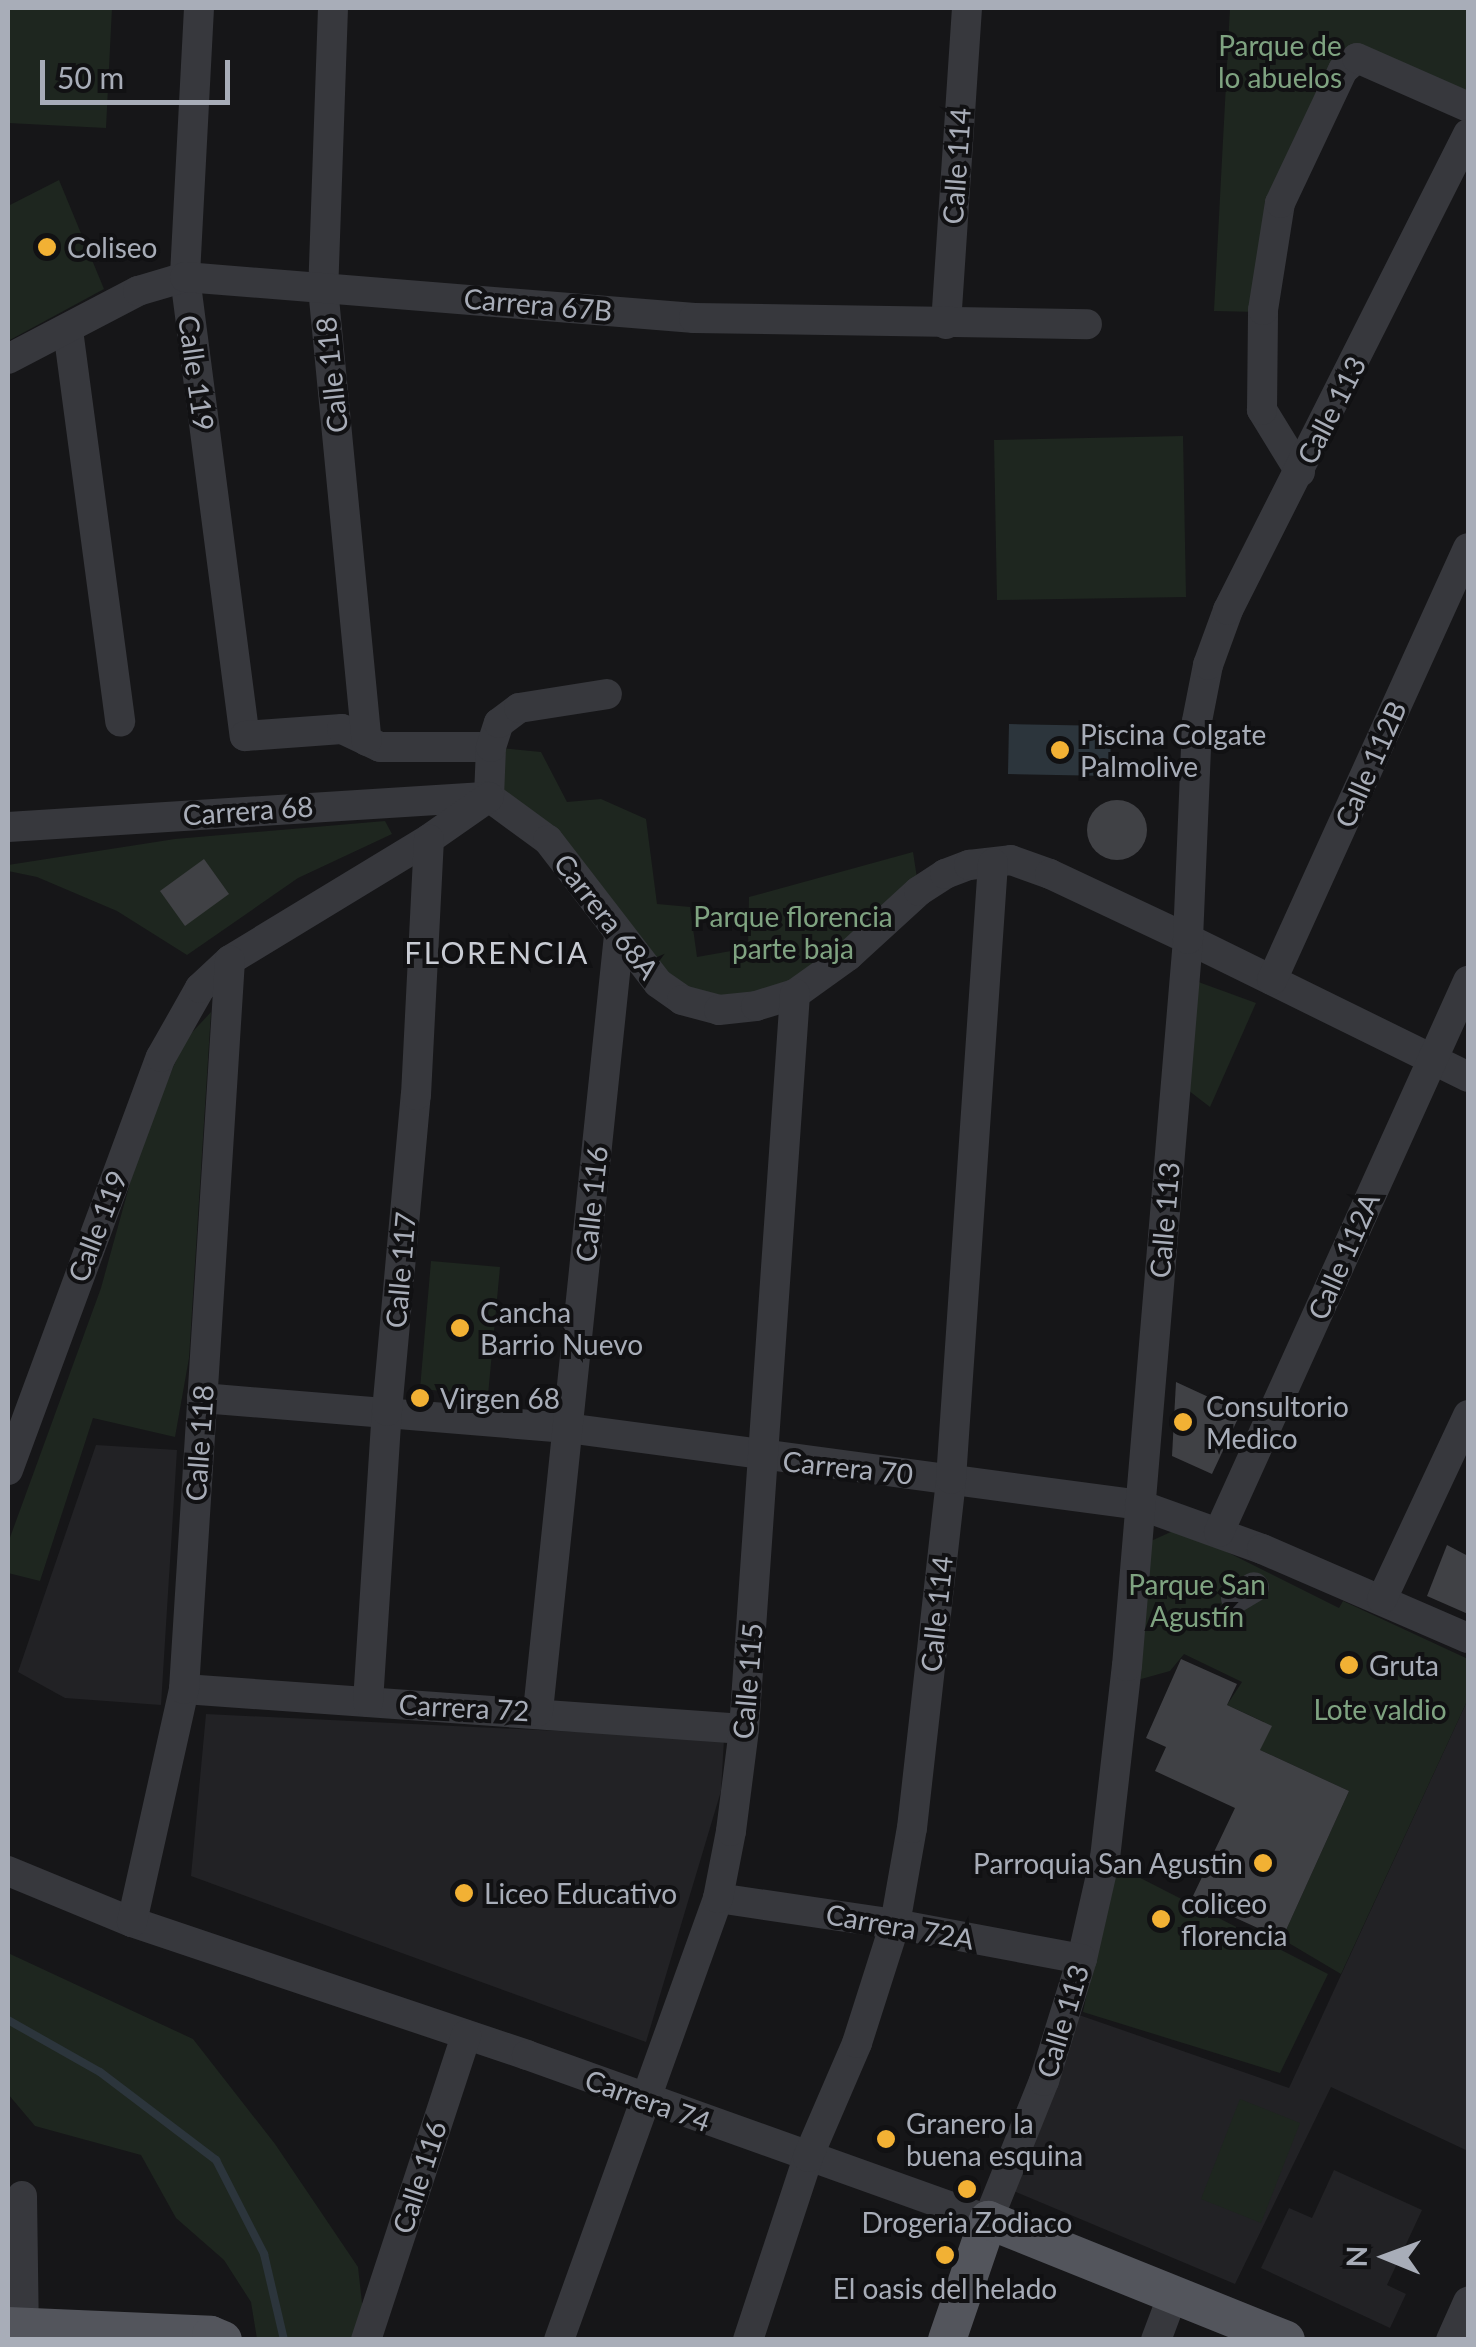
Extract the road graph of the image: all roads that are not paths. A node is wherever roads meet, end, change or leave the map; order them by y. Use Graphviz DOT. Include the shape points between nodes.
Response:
graph roads {
  1 [pos="199,8"];
  2 [pos="332,8"];
  3 [pos="967,8"];
  4 [pos="1468,107"];
  5 [pos="1468,134"];
  6 [pos="185,278"];
  7 [pos="323,288"];
  8 [pos="946,324"];
  9 [pos="1087,324"];
  10 [pos="68,330"];
  11 [pos="8,359"];
  12 [pos="1300,472"];
  13 [pos="1468,548"];
  14 [pos="607,694"];
  15 [pos="120,722"];
  16 [pos="495,735"];
  17 [pos="367,741"];
  18 [pos="490,796"];
  19 [pos="8,820"];
  20 [pos="429,838"];
  21 [pos="993,863"];
  22 [pos="619,935"];
  23 [pos="1188,939"];
  24 [pos="230,960"];
  25 [pos="1272,980"];
  26 [pos="1468,981"];
  27 [pos="795,994"];
  28 [pos="1432,1061"];
  29 [pos="1468,1077"];
  30 [pos="202,1398"];
  31 [pos="387,1412"];
  32 [pos="1468,1415"];
  33 [pos="567,1428"];
  34 [pos="764,1457"];
  35 [pos="8,1470"];
  36 [pos="951,1478"];
  37 [pos="1140,1505"];
  38 [pos="1219,1532"];
  39 [pos="1382,1599"];
  40 [pos="1468,1638"];
  41 [pos="184,1689"];
  42 [pos="368,1702"];
  43 [pos="538,1711"];
  44 [pos="744,1729"];
  45 [pos="8,1872"];
  46 [pos="718,1898"];
  47 [pos="132,1922"];
  48 [pos="895,1924"];
  49 [pos="1082,1959"];
  50 [pos="466,2035"];
  51 [pos="646,2101"];
  52 [pos="808,2157"];
  53 [pos="22,2196"];
  54 [pos="988,2220"];
  55 [pos="1174,2292"];
  56 [pos="1468,2302"];
  57 [pos="18,2330"];
  58 [pos="374,2332"];
  59 [pos="215,2338"];
  60 [pos="559,2340"];
  61 [pos="748,2340"];
  62 [pos="947,2340"];
  63 [pos="1156,2340"];
  64 [pos="1286,2340"];
  65 [pos="1451,2340"];
  1 -- 6 [label="street, Calle 119"];
  2 -- 7 [label="street, Calle 118"];
  3 -- 8 [label="street, Calle 114"];
  4 -- 12 [label="street" via="1357,58 1343,70 1280,203 1263,310 1262,410"];
  5 -- 12 [label="street, Calle 113"];
  6 -- 7 [label="street, Carrera 67B"];
  6 -- 10 [label="street, Carrera 67B" via="138,291"];
  6 -- 17 [label="street, Calle 119" via="245,736 342,729"];
  7 -- 8 [label="street, Carrera 67B" via="694,318"];
  7 -- 17 [label="street, Calle 118"];
  8 -- 9 [label="street, Carrera 67B"];
  10 -- 11 [label="street, Carrera 67B"];
  10 -- 15 [label="street"];
  12 -- 23 [label="street, Calle 113" via="1228,610 1208,666 1197,721"];
  13 -- 25 [label="street, Calle 112B"];
  14 -- 16 [label="street" via="519,708"];
  16 -- 17 [label="street" via="380,747"];
  16 -- 18 [label="street"];
  18 -- 19 [label="street, Carrera 68"];
  18 -- 20 [label="street"];
  18 -- 22 [label="street, Carrera 68A" via="548,840"];
  20 -- 24 [label="street"];
  20 -- 31 [label="street, Calle 117" via="416,1095"];
  21 -- 23 [label="street, Carrera 68A" via="1011,860 1050,874"];
  21 -- 27 [label="street, Carrera 68A" via="969,865 920,890"];
  21 -- 36 [label="street, Calle 114"];
  22 -- 27 [label="street, Carrera 68A" via="658,984 682,1000 720,1010"];
  22 -- 33 [label="street, Calle 116"];
  23 -- 25 [label="street, Carrera 68A"];
  23 -- 37 [label="street, Calle 113"];
  24 -- 30 [label="street, Calle 118"];
  24 -- 35 [label="street, Calle 119" via="200,988 161,1056"];
  25 -- 28 [label="street, Carrera 68A"];
  26 -- 28 [label="street, Calle 112A"];
  27 -- 34 [label="street, Calle 115"];
  28 -- 29 [label="street, Carrera 68A"];
  28 -- 38 [label="street, Calle 112A"];
  30 -- 31 [label="street, Carrera 70"];
  30 -- 41 [label="street, Calle 118"];
  31 -- 33 [label="street, Carrera 70"];
  31 -- 42 [label="street, Calle 117"];
  32 -- 39 [label="street"];
  33 -- 34 [label="street, Carrera 70"];
  33 -- 43 [label="street, Calle 116"];
  34 -- 36 [label="street, Carrera 70"];
  34 -- 44 [label="street, Calle 115"];
  36 -- 37 [label="street, Carrera 70"];
  36 -- 48 [label="street, Calle 114"];
  37 -- 38 [label="street, Carrera 70"];
  37 -- 49 [label="street, Calle 113" via="1105,1858"];
  38 -- 39 [label="street, Carrera 70"];
  39 -- 40 [label="street, Carrera 70"];
  41 -- 42 [label="street, Carrera 72"];
  41 -- 47 [label="street, Calle 118"];
  42 -- 43 [label="street, Carrera 72"];
  43 -- 44 [label="street, Carrera 72"];
  44 -- 46 [label="street, Calle 115"];
  45 -- 47 [label="street, Carrera 74"];
  46 -- 48 [label="street, Carrera 72A"];
  46 -- 51 [label="street, Calle 115"];
  47 -- 50 [label="street, Carrera 74"];
  48 -- 49 [label="street, Carrera 72A"];
  48 -- 52 [label="street, Calle 114" via="857,2043"];
  49 -- 54 [label="street, Calle 113" via="1044,2081"];
  50 -- 51 [label="street, Carrera 74"];
  50 -- 58 [label="street, Calle 116"];
  51 -- 52 [label="street, Carrera 74"];
  51 -- 60 [label="street, Calle 115"];
  52 -- 54 [label="street, Carrera 74"];
  52 -- 61 [label="street, Calle 114"];
  53 -- 57 [label="street"];
  54 -- 55 [label="main road, Carrera 74"];
  54 -- 62 [label="main road, Calle 113"];
  55 -- 63 [label="street"];
  55 -- 64 [label="main road, Carrera 74"];
  56 -- 65 [label="street"];
  57 -- 59 [label="main road"];
}
